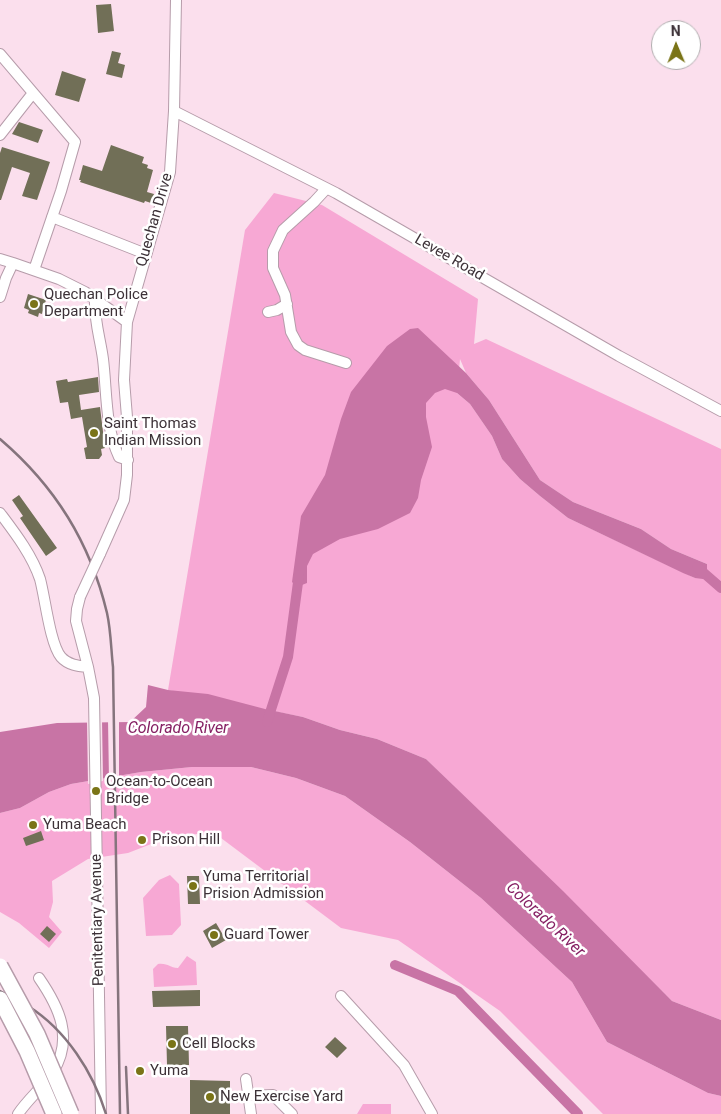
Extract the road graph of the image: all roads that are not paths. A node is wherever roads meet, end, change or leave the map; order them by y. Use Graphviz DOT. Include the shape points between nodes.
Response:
graph roads {
  1 [pos="176,0"];
  2 [pos="0,54"];
  3 [pos="34,93"];
  4 [pos="174,111"];
  5 [pos="0,135"];
  6 [pos="326,189"];
  7 [pos="52,217"];
  8 [pos="146,254"];
  9 [pos="0,259"];
  10 [pos="13,263"];
  11 [pos="34,270"];
  12 [pos="0,297"];
  13 [pos="95,298"];
  14 [pos="287,304"];
  15 [pos="268,312"];
  16 [pos="127,322"];
  17 [pos="346,363"];
  18 [pos="721,410"];
  19 [pos="128,460"];
  20 [pos="0,514"];
  21 [pos="88,667"];
  22 [pos="0,966"];
  23 [pos="39,978"];
  24 [pos="341,996"];
  25 [pos="0,999"];
  26 [pos="246,1079"];
  27 [pos="248,1096"];
  28 [pos="18,1114"];
  29 [pos="54,1114"];
  30 [pos="71,1114"];
  31 [pos="101,1114"];
  32 [pos="251,1114"];
  33 [pos="292,1114"];
  34 [pos="432,1114"];
  1 -- 4 [label="street, Quechan Drive"];
  2 -- 3 [label="street"];
  3 -- 5 [label="street"];
  3 -- 7 [label="street" via="75,142"];
  4 -- 6 [label="street, Levee Road"];
  4 -- 8 [label="street, Quechan Drive" via="170,172"];
  6 -- 14 [label="street" via="283,230 273,251 273,268"];
  6 -- 18 [label="street, Levee Road" via="619,356"];
  7 -- 8 [label="street"];
  7 -- 11 [label="street"];
  8 -- 16 [label="street, Quechan Drive"];
  9 -- 10 [label="street"];
  10 -- 11 [label="street"];
  10 -- 12 [label="street"];
  11 -- 13 [label="street"];
  13 -- 16 [label="street"];
  13 -- 19 [label="street" via="94,315 114,445 119,457"];
  14 -- 15 [label="street"];
  14 -- 17 [label="street" via="291,332 298,345"];
  16 -- 19 [label="street, Quechan Drive" via="124,380"];
  19 -- 21 [label="street, Quechan Drive, bridge" via="124,500 77,608 76,621"];
  20 -- 21 [label="street" via="17,536 40,578 57,652 68,662"];
  21 -- 31 [label="street, Penitentiary Avenue" via="94,698"];
  22 -- 30 [label="highway, bridge" via="37,1034"];
  23 -- 28 [label="street" via="63,1026 63,1052 53,1072"];
  24 -- 34 [label="street" via="404,1065"];
  25 -- 29 [label="highway, bridge"];
  26 -- 27 [label="street"];
  27 -- 32 [label="street"];
  27 -- 33 [label="street" via="272,1095"];
}
